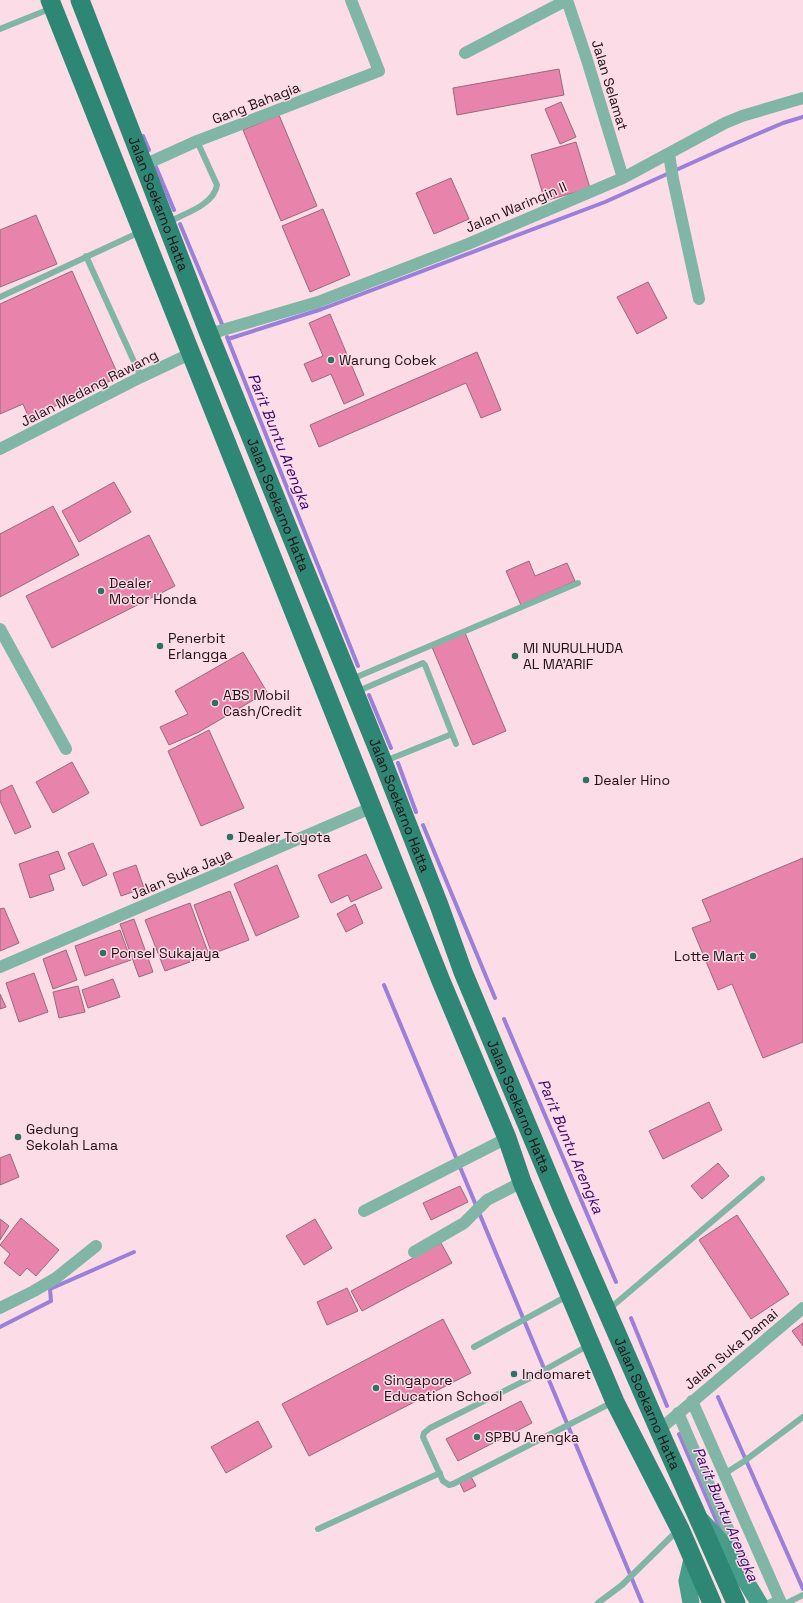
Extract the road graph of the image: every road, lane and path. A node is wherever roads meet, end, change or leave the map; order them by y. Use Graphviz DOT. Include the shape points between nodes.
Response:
graph roads {
  1 [pos="80,0"];
  2 [pos="351,0"];
  3 [pos="567,0"];
  4 [pos="52,4"];
  5 [pos="0,29"];
  6 [pos="94,35"];
  7 [pos="67,45"];
  8 [pos="465,53"];
  9 [pos="803,98"];
  10 [pos="197,141"];
  11 [pos="670,160"];
  12 [pos="144,165"];
  13 [pos="622,178"];
  14 [pos="166,222"];
  15 [pos="142,230"];
  16 [pos="86,256"];
  17 [pos="0,297"];
  18 [pos="699,299"];
  19 [pos="212,334"];
  20 [pos="192,353"];
  21 [pos="141,377"];
  22 [pos="0,449"];
  23 [pos="578,583"];
  24 [pos="0,629"];
  25 [pos="352,686"];
  26 [pos="452,734"];
  27 [pos="456,744"];
  28 [pos="66,749"];
  29 [pos="383,762"];
  30 [pos="373,808"];
  31 [pos="0,967"];
  32 [pos="463,972"];
  33 [pos="441,981"];
  34 [pos="507,1138"];
  35 [pos="762,1179"];
  36 [pos="522,1182"];
  37 [pos="364,1211"];
  38 [pos="96,1246"];
  39 [pos="414,1252"];
  40 [pos="570,1294"];
  41 [pos="0,1308"];
  42 [pos="803,1308"];
  43 [pos="607,1311"];
  44 [pos="590,1344"];
  45 [pos="474,1347"];
  46 [pos="615,1402"];
  47 [pos="692,1402"];
  48 [pos="678,1413"];
  49 [pos="803,1417"];
  50 [pos="659,1430"];
  51 [pos="440,1473"];
  52 [pos="724,1474"];
  53 [pos="699,1518"];
  54 [pos="318,1529"];
  55 [pos="680,1529"];
  56 [pos="692,1559"];
  57 [pos="803,1595"];
  58 [pos="779,1602"];
  59 [pos="598,1603"];
  60 [pos="691,1603"];
  61 [pos="712,1603"];
  62 [pos="736,1603"];
  63 [pos="760,1603"];
  1 -- 6 [label="main road, Jalan Soekarno Hatta"];
  2 -- 10 [label="street, Gang Bahagia" via="379,71"];
  3 -- 8 [label="street"];
  3 -- 13 [label="street, Jalan Selamat"];
  4 -- 5 [label="lane"];
  4 -- 7 [label="main road, Jalan Soekarno Hatta"];
  6 -- 7 [label="main road"];
  6 -- 12 [label="main road, Jalan Soekarno Hatta"];
  7 -- 15 [label="main road, Jalan Soekarno Hatta"];
  9 -- 11 [label="street, Jalan Waringin II" via="725,123"];
  10 -- 12 [label="street, Gang Bahagia"];
  10 -- 14 [label="lane" via="217,185 216,192 201,205"];
  11 -- 13 [label="street, Jalan Waringin II"];
  11 -- 18 [label="street"];
  12 -- 14 [label="main road, Jalan Soekarno Hatta"];
  13 -- 19 [label="street, Jalan Waringin II" via="468,244 325,299"];
  14 -- 19 [label="main road, Jalan Soekarno Hatta"];
  15 -- 16 [label="lane"];
  15 -- 20 [label="main road, Jalan Soekarno Hatta"];
  16 -- 17 [label="lane"];
  16 -- 21 [label="lane"];
  19 -- 25 [label="main road, Jalan Soekarno Hatta"];
  20 -- 21 [label="street, Jalan Medang Rawang"];
  20 -- 30 [label="main road, Jalan Soekarno Hatta"];
  21 -- 22 [label="street, Jalan Medang Rawang"];
  23 -- 25 [label="lane"];
  24 -- 28 [label="street"];
  25 -- 26 [label="lane" via="423,663"];
  25 -- 29 [label="main road, Jalan Soekarno Hatta"];
  26 -- 27 [label="lane"];
  26 -- 29 [label="lane"];
  29 -- 32 [label="main road, Jalan Soekarno Hatta"];
  30 -- 31 [label="street, Jalan Suka Jaya"];
  30 -- 33 [label="main road, Jalan Soekarno Hatta"];
  32 -- 33 [label="main road"];
  32 -- 43 [label="main road, Jalan Soekarno Hatta"];
  33 -- 34 [label="main road, Jalan Soekarno Hatta"];
  34 -- 36 [label="main road, Jalan Soekarno Hatta"];
  34 -- 37 [label="street"];
  35 -- 43 [label="lane"];
  36 -- 39 [label="street" via="487,1200 464,1223"];
  36 -- 40 [label="main road, Jalan Soekarno Hatta"];
  38 -- 41 [label="street" via="56,1278"];
  40 -- 44 [label="main road, Jalan Soekarno Hatta"];
  40 -- 45 [label="lane"];
  42 -- 47 [label="street, Jalan Suka Damai"];
  43 -- 50 [label="main road, Jalan Soekarno Hatta"];
  44 -- 46 [label="main road, Jalan Soekarno Hatta"];
  44 -- 51 [label="lane" via="426,1431 424,1437"];
  46 -- 51 [label="lane" via="453,1484 445,1483"];
  46 -- 55 [label="main road, Jalan Soekarno Hatta"];
  47 -- 48 [label="street, Jalan Suka Damai"];
  47 -- 52 [label="street"];
  48 -- 50 [label="street, Jalan Suka Damai"];
  48 -- 63 [label="street"];
  49 -- 52 [label="lane"];
  50 -- 53 [label="main road, Jalan Soekarno Hatta"];
  51 -- 54 [label="lane"];
  52 -- 58 [label="street"];
  53 -- 62 [label="main road, Jalan Soekarno Hatta"];
  53 -- 63 [label="street" via="724,1545"];
  55 -- 56 [label="main road, Jalan Soekarno Hatta"];
  55 -- 59 [label="lane" via="622,1585"];
  56 -- 60 [label="street" via="687,1581"];
  56 -- 61 [label="main road, Jalan Soekarno Hatta"];
  57 -- 58 [label="lane"];
}
